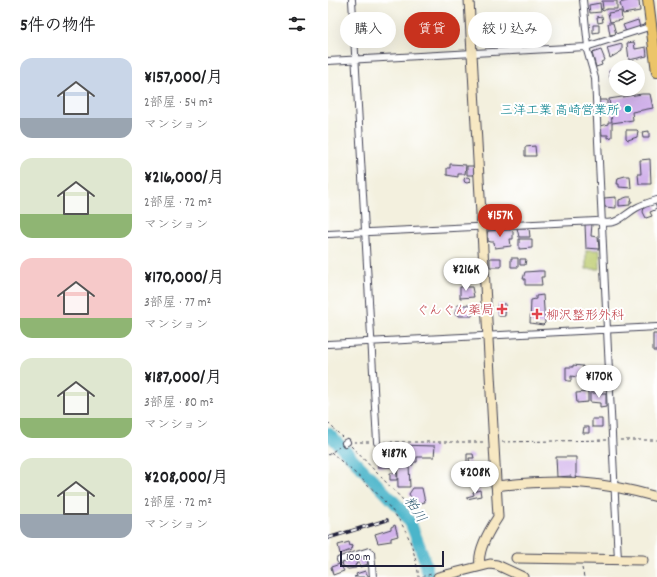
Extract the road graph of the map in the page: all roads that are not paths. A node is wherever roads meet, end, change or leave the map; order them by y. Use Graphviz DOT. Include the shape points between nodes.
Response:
graph roads {
  1 [pos="352,0"];
  2 [pos="469,0"];
  3 [pos="583,0"];
  4 [pos="648,0"];
  5 [pos="652,26"];
  6 [pos="587,47"];
  7 [pos="472,52"];
  8 [pos="356,60"];
  9 [pos="328,61"];
  10 [pos="657,72"];
  11 [pos="657,200"];
  12 [pos="602,222"];
  13 [pos="481,226"];
  14 [pos="367,232"];
  15 [pos="328,234"];
  16 [pos="657,327"];
  17 [pos="607,330"];
  18 [pos="488,336"];
  19 [pos="372,341"];
  20 [pos="328,344"];
  21 [pos="377,442"];
  22 [pos="496,486"];
  23 [pos="615,487"];
  24 [pos="657,497"];
  25 [pos="516,558"];
  26 [pos="340,560"];
  27 [pos="618,560"];
  28 [pos="643,560"];
  29 [pos="480,565"];
  30 [pos="437,575"];
  31 [pos="373,577"];
  32 [pos="521,577"];
  1 -- 8 [label="street"];
  2 -- 7 [label="street"];
  3 -- 6 [label="street"];
  4 -- 5 [label="main road"];
  5 -- 6 [label="street"];
  5 -- 10 [label="main road"];
  6 -- 7 [label="street"];
  6 -- 12 [label="street" via="595,78"];
  7 -- 8 [label="street"];
  7 -- 13 [label="street"];
  8 -- 9 [label="street"];
  8 -- 14 [label="street"];
  11 -- 12 [label="street" via="635,209 620,221"];
  12 -- 13 [label="street" via="596,220"];
  12 -- 17 [label="street"];
  13 -- 14 [label="street"];
  13 -- 18 [label="street"];
  14 -- 15 [label="street"];
  14 -- 19 [label="street"];
  16 -- 17 [label="street"];
  17 -- 18 [label="street"];
  17 -- 23 [label="street"];
  18 -- 19 [label="street"];
  18 -- 22 [label="street"];
  19 -- 20 [label="street"];
  19 -- 21 [label="street"];
  22 -- 23 [label="street" via="558,481"];
  22 -- 29 [label="street" via="498,517 479,558"];
  23 -- 24 [label="street"];
  23 -- 27 [label="street"];
  25 -- 27 [label="street"];
  26 -- 31 [label="street" via="369,551"];
  27 -- 28 [label="street"];
  29 -- 30 [label="street"];
  29 -- 32 [label="street" via="497,565"];
}
